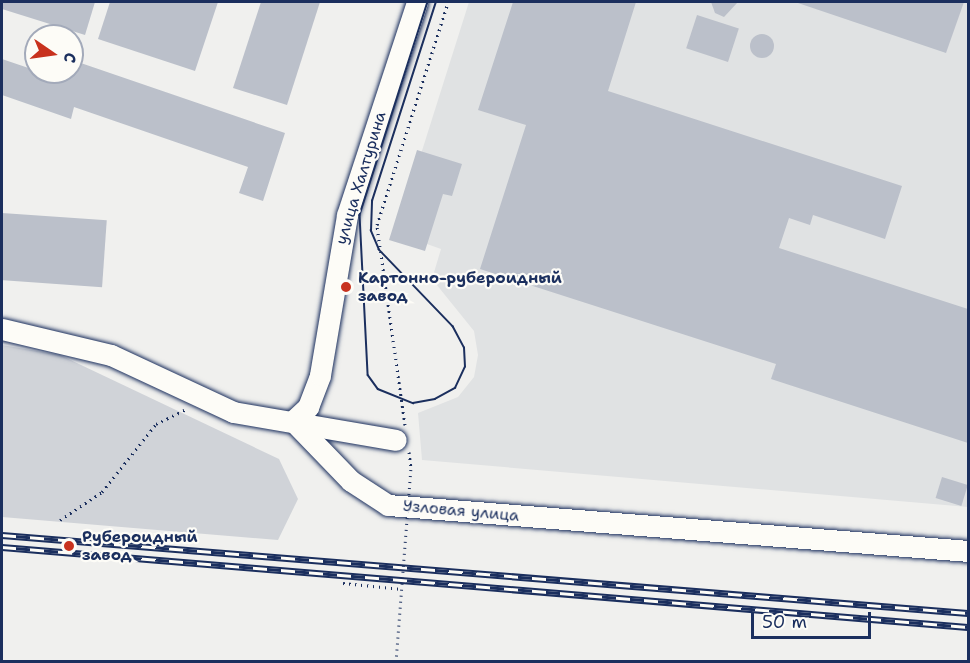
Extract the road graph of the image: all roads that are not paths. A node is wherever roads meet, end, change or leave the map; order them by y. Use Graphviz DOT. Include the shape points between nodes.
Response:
graph roads {
  1 [pos="417,2"];
  2 [pos="2,329"];
  3 [pos="293,420"];
  4 [pos="401,434"];
  5 [pos="969,551"];
  1 -- 3 [label="street, улица Халтурина" via="347,215 320,375 308,407"];
  2 -- 3 [label="street" via="111,355 202,402"];
  3 -- 4 [label="street"];
  3 -- 5 [label="street, Узловая улица" via="351,481 388,505"];
}
